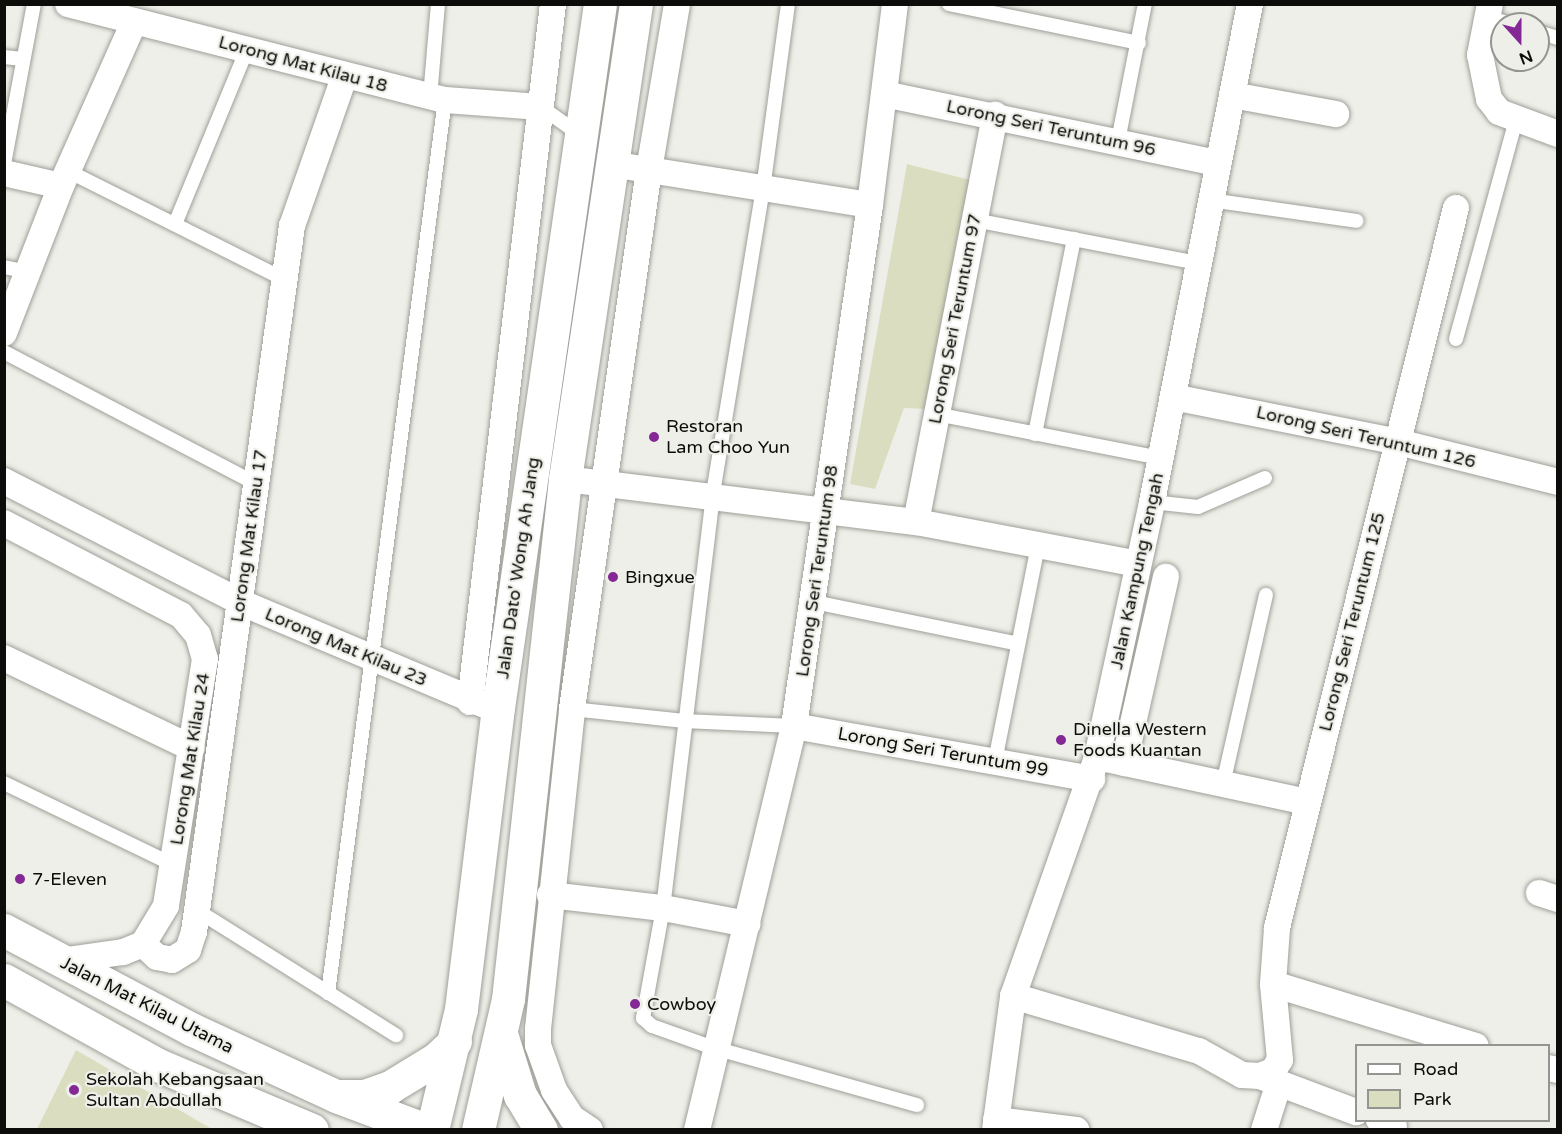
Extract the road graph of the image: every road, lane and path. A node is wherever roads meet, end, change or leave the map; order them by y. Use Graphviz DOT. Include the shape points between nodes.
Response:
graph roads {
  1 [pos="34,4"];
  2 [pos="68,4"];
  3 [pos="438,4"];
  4 [pos="553,4"];
  5 [pos="600,4"];
  6 [pos="636,4"];
  7 [pos="677,4"];
  8 [pos="788,4"];
  9 [pos="895,4"];
  10 [pos="949,4"];
  11 [pos="1145,4"];
  12 [pos="1250,4"];
  13 [pos="135,22"];
  14 [pos="1490,28"];
  15 [pos="1139,43"];
  16 [pos="247,49"];
  17 [pos="4,57"];
  18 [pos="23,60"];
  19 [pos="345,75"];
  20 [pos="884,94"];
  21 [pos="1232,95"];
  22 [pos="438,99"];
  23 [pos="541,107"];
  24 [pos="1336,114"];
  25 [pos="995,115"];
  26 [pos="1516,120"];
  27 [pos="1557,134"];
  28 [pos="581,135"];
  29 [pos="1118,141"];
  30 [pos="1218,163"];
  31 [pos="4,164"];
  32 [pos="611,164"];
  33 [pos="649,170"];
  34 [pos="4,173"];
  35 [pos="64,179"];
  36 [pos="763,188"];
  37 [pos="1210,200"];
  38 [pos="870,206"];
  39 [pos="1456,208"];
  40 [pos="974,219"];
  41 [pos="1357,221"];
  42 [pos="175,224"];
  43 [pos="1074,239"];
  44 [pos="1198,262"];
  45 [pos="16,270"];
  46 [pos="284,279"];
  47 [pos="4,333"];
  48 [pos="1456,339"];
  49 [pos="4,352"];
  50 [pos="1173,397"];
  51 [pos="936,414"];
  52 [pos="1035,434"];
  53 [pos="1398,442"];
  54 [pos="1160,458"];
  55 [pos="1265,478"];
  56 [pos="565,479"];
  57 [pos="4,481"];
  58 [pos="1557,482"];
  59 [pos="256,484"];
  60 [pos="606,484"];
  61 [pos="713,495"];
  62 [pos="1152,502"];
  63 [pos="827,510"];
  64 [pos="916,522"];
  65 [pos="4,523"];
  66 [pos="1038,545"];
  67 [pos="1138,564"];
  68 [pos="1166,577"];
  69 [pos="1266,595"];
  70 [pos="814,602"];
  71 [pos="242,603"];
  72 [pos="1018,644"];
  73 [pos="371,657"];
  74 [pos="4,658"];
  75 [pos="484,705"];
  76 [pos="538,705"];
  77 [pos="572,709"];
  78 [pos="684,721"];
  79 [pos="794,726"];
  80 [pos="192,748"];
  81 [pos="995,761"];
  82 [pos="1124,763"];
  83 [pos="1095,768"];
  84 [pos="4,783"];
  85 [pos="1223,784"];
  86 [pos="1306,802"];
  87 [pos="174,865"];
  88 [pos="550,895"];
  89 [pos="663,908"];
  90 [pos="198,911"];
  91 [pos="748,924"];
  92 [pos="4,930"];
  93 [pos="143,944"];
  94 [pos="60,961"];
  95 [pos="4,980"];
  96 [pos="1273,984"];
  97 [pos="328,993"];
  98 [pos="1013,996"];
  99 [pos="191,1029"];
  100 [pos="396,1035"];
  101 [pos="501,1037"];
  102 [pos="455,1041"];
  103 [pos="1469,1044"];
  104 [pos="714,1048"];
  105 [pos="170,1070"];
  106 [pos="1270,1079"];
  107 [pos="336,1096"];
  108 [pos="917,1105"];
  109 [pos="1355,1112"];
  110 [pos="995,1125"];
  111 [pos="312,1130"];
  112 [pos="426,1130"];
  113 [pos="432,1130"];
  114 [pos="478,1130"];
  115 [pos="542,1130"];
  116 [pos="591,1130"];
  117 [pos="697,1130"];
  118 [pos="1076,1130"];
  119 [pos="1264,1130"];
  1 -- 18 [label="lane"];
  2 -- 13 [label="street, Lorong Mat Kilau 18"];
  3 -- 22 [label="lane"];
  4 -- 23 [label="street"];
  5 -- 28 [label="main road, Jalan Dato' Wong Ah Jang"];
  6 -- 32 [label="main road, Jalan Dato' Wong Ah Jang"];
  7 -- 33 [label="street"];
  8 -- 36 [label="lane"];
  9 -- 20 [label="street, Lorong Seri Teruntum 98"];
  10 -- 15 [label="lane"];
  11 -- 15 [label="lane"];
  12 -- 21 [label="street, Jalan Kampung Tengah"];
  13 -- 16 [label="street, Lorong Mat Kilau 18"];
  13 -- 35 [label="street"];
  14 -- 26 [label="street" via="1480,55 1486,87 1499,112"];
  15 -- 29 [label="lane"];
  16 -- 19 [label="street, Lorong Mat Kilau 18"];
  16 -- 42 [label="lane"];
  17 -- 18 [label="lane"];
  18 -- 31 [label="lane"];
  19 -- 22 [label="street, Lorong Mat Kilau 18"];
  19 -- 46 [label="street, Lorong Mat Kilau 17" via="292,226"];
  20 -- 25 [label="street, Lorong Seri Teruntum 96"];
  20 -- 38 [label="street, Lorong Seri Teruntum 98"];
  21 -- 24 [label="street"];
  21 -- 30 [label="street, Jalan Kampung Tengah"];
  22 -- 23 [label="street, Lorong Mat Kilau 18"];
  22 -- 73 [label="lane"];
  23 -- 28 [label="lane"];
  23 -- 75 [label="street"];
  25 -- 29 [label="street, Lorong Seri Teruntum 96"];
  25 -- 40 [label="street, Lorong Seri Teruntum 97"];
  26 -- 27 [label="street"];
  26 -- 48 [label="lane"];
  28 -- 75 [label="main road, Jalan Dato' Wong Ah Jang"];
  29 -- 30 [label="street, Lorong Seri Teruntum 96"];
  30 -- 37 [label="street, Jalan Kampung Tengah"];
  32 -- 33 [label="street"];
  32 -- 56 [label="main road, Jalan Dato' Wong Ah Jang"];
  33 -- 36 [label="street"];
  33 -- 60 [label="street"];
  34 -- 35 [label="street"];
  35 -- 42 [label="lane"];
  35 -- 45 [label="street"];
  36 -- 38 [label="street"];
  36 -- 61 [label="lane"];
  37 -- 41 [label="lane"];
  37 -- 44 [label="street, Jalan Kampung Tengah"];
  38 -- 63 [label="street, Lorong Seri Teruntum 98"];
  39 -- 53 [label="street, Lorong Seri Teruntum 125"];
  40 -- 43 [label="lane"];
  40 -- 51 [label="street, Lorong Seri Teruntum 97"];
  42 -- 46 [label="lane"];
  43 -- 44 [label="lane"];
  43 -- 52 [label="lane"];
  44 -- 50 [label="street, Jalan Kampung Tengah"];
  45 -- 47 [label="street"];
  46 -- 59 [label="street, Lorong Mat Kilau 17"];
  49 -- 59 [label="lane"];
  50 -- 53 [label="street, Lorong Seri Teruntum 126"];
  50 -- 54 [label="street, Jalan Kampung Tengah"];
  51 -- 52 [label="lane"];
  51 -- 64 [label="street, Lorong Seri Teruntum 97"];
  52 -- 54 [label="lane"];
  53 -- 58 [label="street, Lorong Seri Teruntum 126"];
  53 -- 86 [label="street, Lorong Seri Teruntum 125"];
  54 -- 62 [label="street, Jalan Kampung Tengah"];
  55 -- 62 [label="lane" via="1198,507"];
  56 -- 60 [label="street"];
  56 -- 76 [label="main road, Jalan Dato' Wong Ah Jang"];
  57 -- 71 [label="street, Lorong Mat Kilau 23"];
  59 -- 71 [label="street, Lorong Mat Kilau 17"];
  60 -- 61 [label="street"];
  60 -- 77 [label="street"];
  61 -- 63 [label="street"];
  61 -- 78 [label="lane"];
  62 -- 67 [label="street, Jalan Kampung Tengah"];
  63 -- 64 [label="street"];
  63 -- 70 [label="street, Lorong Seri Teruntum 98"];
  64 -- 66 [label="street"];
  65 -- 80 [label="street, Lorong Mat Kilau 24" via="187,621 198,635 205,659"];
  66 -- 67 [label="street"];
  66 -- 72 [label="lane"];
  67 -- 83 [label="street, Jalan Kampung Tengah"];
  68 -- 82 [label="street"];
  69 -- 85 [label="lane"];
  70 -- 72 [label="lane"];
  70 -- 79 [label="street, Lorong Seri Teruntum 98"];
  71 -- 73 [label="street, Lorong Mat Kilau 23"];
  71 -- 90 [label="street, Lorong Mat Kilau 17"];
  72 -- 81 [label="lane"];
  73 -- 75 [label="street, Lorong Mat Kilau 23"];
  73 -- 97 [label="lane"];
  74 -- 80 [label="street"];
  75 -- 102 [label="main road, Jalan Dato' Wong Ah Jang"];
  76 -- 77 [label="street"];
  76 -- 101 [label="main road, Jalan Dato' Wong Ah Jang"];
  77 -- 78 [label="lane"];
  77 -- 88 [label="street"];
  78 -- 79 [label="lane"];
  78 -- 89 [label="lane"];
  79 -- 81 [label="street, Lorong Seri Teruntum 99"];
  79 -- 91 [label="street, Lorong Seri Teruntum 98"];
  80 -- 87 [label="street, Lorong Mat Kilau 24"];
  81 -- 83 [label="street, Lorong Seri Teruntum 99"];
  82 -- 83 [label="street, Lorong Seri Teruntum 99"];
  82 -- 85 [label="street, Lorong Seri Teruntum 99"];
  83 -- 98 [label="street, Jalan Kampung Tengah"];
  84 -- 87 [label="lane"];
  85 -- 86 [label="street, Lorong Seri Teruntum 99"];
  86 -- 96 [label="street, Lorong Seri Teruntum 125" via="1277,928"];
  87 -- 93 [label="street, Lorong Mat Kilau 24" via="166,906"];
  88 -- 89 [label="street"];
  88 -- 116 [label="street" via="538,1045 560,1101 573,1118"];
  89 -- 91 [label="street"];
  89 -- 104 [label="lane" via="643,1018 652,1026"];
  90 -- 93 [label="street, Lorong Mat Kilau 17" via="188,950 172,960 157,957"];
  90 -- 97 [label="lane"];
  91 -- 104 [label="street, Lorong Seri Teruntum 98"];
  92 -- 94 [label="main road, Jalan Mat Kilau Utama"];
  93 -- 94 [label="street" via="123,952"];
  94 -- 99 [label="main road, Jalan Mat Kilau Utama"];
  95 -- 105 [label="main road"];
  96 -- 103 [label="street"];
  96 -- 106 [label="street, Lorong Seri Teruntum 125" via="1280,1060"];
  97 -- 100 [label="lane"];
  98 -- 106 [label="street" via="1198,1051 1242,1075"];
  98 -- 110 [label="street, Jalan Kampung Tengah"];
  99 -- 105 [label="main road" via="242,1077 233,1084"];
  99 -- 107 [label="main road, Jalan Mat Kilau Utama"];
  101 -- 114 [label="main road, Jalan Dato' Wong Ah Jang"];
  101 -- 115 [label="main road" via="520,1095"];
  102 -- 107 [label="main road" via="436,1059 390,1087 364,1096"];
  102 -- 113 [label="main road, Jalan Dato' Wong Ah Jang"];
  104 -- 108 [label="lane"];
  104 -- 117 [label="street, Lorong Seri Teruntum 98"];
  105 -- 111 [label="main road"];
  106 -- 109 [label="street"];
  106 -- 119 [label="street"];
  107 -- 112 [label="main road, Jalan Mat Kilau Utama"];
  110 -- 118 [label="street"];
}
